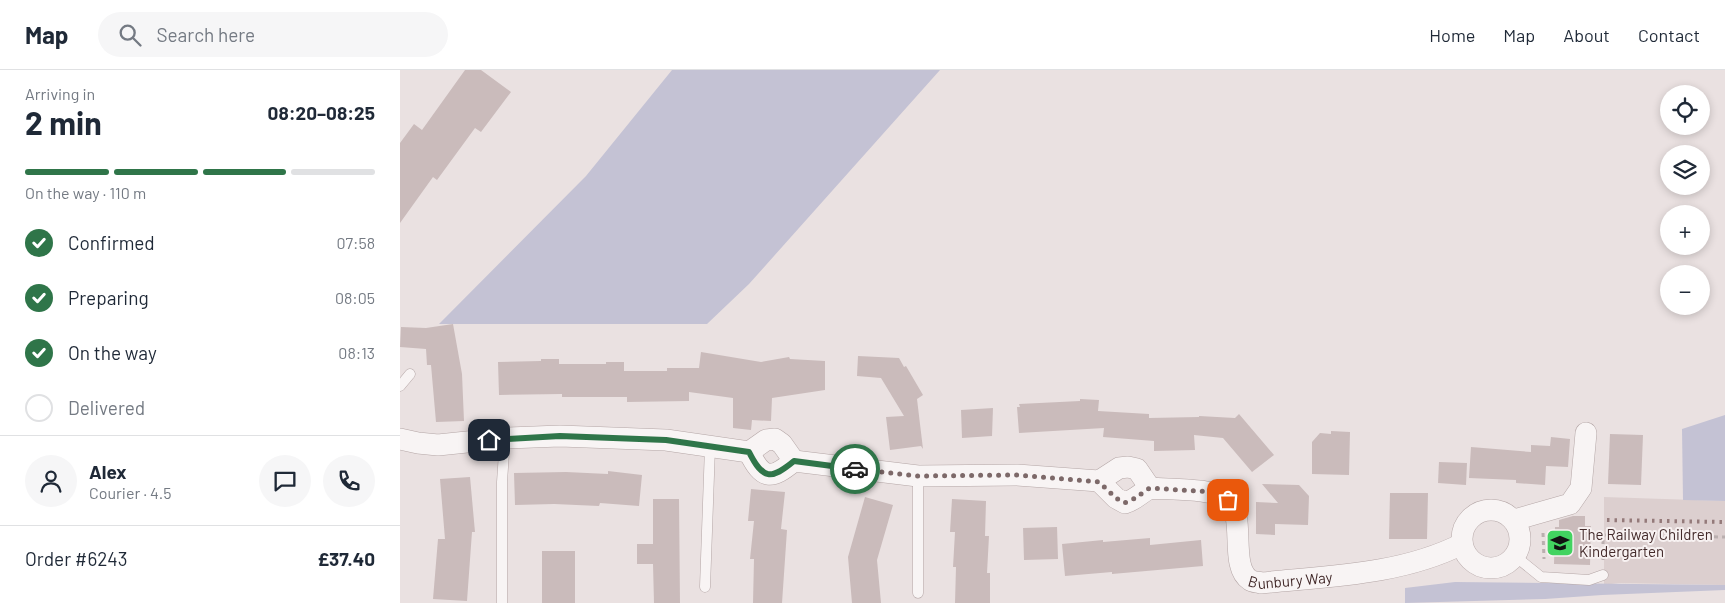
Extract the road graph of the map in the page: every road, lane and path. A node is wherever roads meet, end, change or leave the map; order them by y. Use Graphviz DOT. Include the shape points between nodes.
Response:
graph roads {
  1 [pos="410,374"];
  2 [pos="400,386"];
  3 [pos="1586,433"];
  4 [pos="505,438"];
  5 [pos="400,439"];
  6 [pos="710,447"];
  7 [pos="749,452"];
  8 [pos="794,461"];
  9 [pos="918,476"];
  10 [pos="1099,482"];
  11 [pos="1150,488"];
  12 [pos="1519,519"];
  13 [pos="1725,537"];
  14 [pos="1462,544"];
  15 [pos="1515,556"];
  16 [pos="1544,568"];
  17 [pos="1602,575"];
  18 [pos="705,587"];
  19 [pos="918,593"];
  20 [pos="502,603"];
  1 -- 2 [label="lane"];
  3 -- 12 [label="street" via="1581,488 1570,504"];
  4 -- 5 [label="street" via="438,444"];
  4 -- 6 [label="street" via="560,436 666,440"];
  4 -- 20 [label="lane"];
  6 -- 7 [label="street"];
  6 -- 18 [label="lane"];
  7 -- 8 [label="street" via="766,440 775,439"];
  7 -- 8 [label="street" via="757,469 770,474 780,472"];
  8 -- 9 [label="street"];
  9 -- 10 [label="street" via="1017,475"];
  9 -- 19 [label="lane"];
  10 -- 11 [label="street" via="1124,503"];
  10 -- 11 [label="street" via="1119,468 1128,467 1137,469"];
  11 -- 14 [label="street, Bunbury Way" via="1212,492 1228,500 1235,508 1245,575 1251,581 1262,583 1392,568 1440,555"];
  12 -- 14 [label="street" via="1497,510 1476,514 1463,529"];
  12 -- 15 [label="street" via="1520,547"];
  12 -- 16 [label="path" via="1544,533"];
  13 -- 17 [label="path" via="1603,535"];
  14 -- 15 [label="street" via="1465,554 1482,568 1506,565"];
  15 -- 17 [label="lane" via="1541,577 1589,580"];
}
